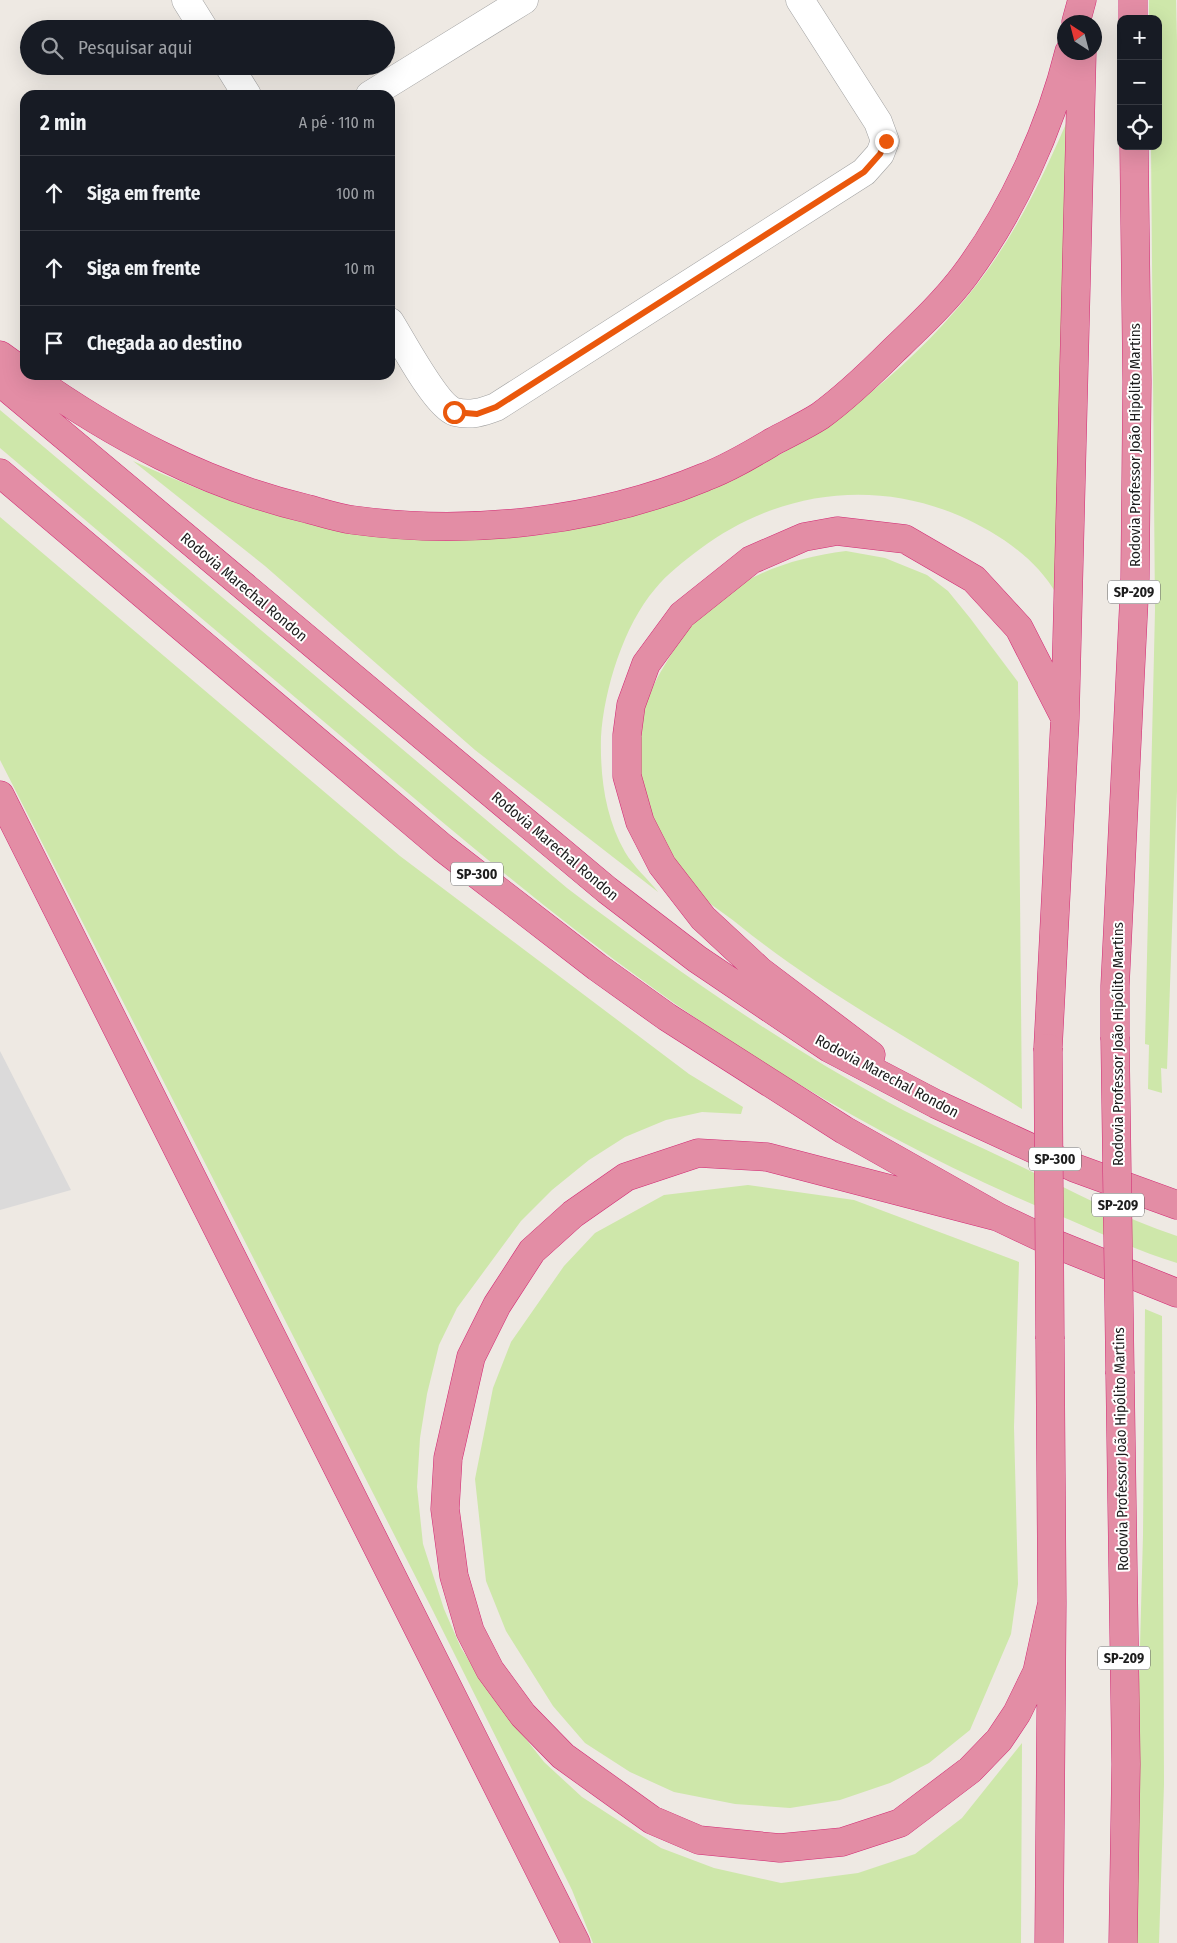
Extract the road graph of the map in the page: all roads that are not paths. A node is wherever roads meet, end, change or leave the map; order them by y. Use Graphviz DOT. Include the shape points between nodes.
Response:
graph roads {
  1 [pos="186,0"];
  2 [pos="524,0"];
  3 [pos="800,0"];
  4 [pos="1083,0"];
  5 [pos="1133,0"];
  6 [pos="1078,15"];
  7 [pos="1083,15"];
  8 [pos="1133,15"];
  9 [pos="198,20"];
  10 [pos="1067,60"];
  11 [pos="1082,60"];
  12 [pos="235,75"];
  13 [pos="244,90"];
  14 [pos="378,90"];
  15 [pos="1134,150"];
  16 [pos="395,330"];
  17 [pos="0,355"];
  18 [pos="20,369"];
  19 [pos="35,380"];
  20 [pos="0,382"];
  21 [pos="0,473"];
  22 [pos="1065,718"];
  23 [pos="0,795"];
  24 [pos="936,1104"];
  25 [pos="1177,1205"];
  26 [pos="998,1217"];
  27 [pos="1177,1293"];
  28 [pos="1052,1603"];
  29 [pos="576,1943"];
  30 [pos="1049,1943"];
  31 [pos="1123,1943"];
  1 -- 9 [label="street"];
  2 -- 14 [label="street"];
  3 -- 16 [label="street" via="878,122 886,141 880,154 864,172 496,407 477,414 454,412 438,399"];
  4 -- 6 [label="highway"];
  4 -- 7 [label="highway"];
  5 -- 8 [label="highway"];
  10 -- 19 [label="highway" via="1060,90 1003,219 964,276 922,323 866,379 819,416 706,477 654,495 593,511 536,520 474,525 408,525 351,520 247,492 203,476 148,450"];
  11 -- 22 [label="highway"];
  12 -- 13 [label="street"];
  15 -- 31 [label="highway, Rodovia Professor João Hipólito Martins / SP-209, bridge" via="1135,578 1115,986 1126,1764"];
  17 -- 18 [label="highway"];
  20 -- 24 [label="highway, Rodovia Marechal Rondon / SP-300" via="607,890 697,959 821,1043"];
  21 -- 26 [label="highway, SP-300" via="443,848 597,967 667,1017 844,1130"];
  22 -- 24 [label="highway" via="1019,628 974,579 905,539 837,530 804,537 751,560 682,616 646,664 632,705 627,735 627,776 640,822 662,865 703,918 760,971"];
  22 -- 28 [label="highway, bridge" via="1048,1048"];
  23 -- 29 [label="highway"];
  24 -- 25 [label="highway, Rodovia Marechal Rondon / SP-300" via="1075,1168"];
  26 -- 27 [label="highway, SP-300"];
  26 -- 28 [label="highway" via="767,1157 698,1153 626,1177 573,1214 532,1251 497,1305 471,1357 448,1458 445,1509 454,1576 470,1631 490,1670 523,1715 563,1756 652,1820 699,1840 780,1848 842,1842 900,1823 970,1770 999,1740 1018,1712 1037,1672"];
  28 -- 30 [label="highway"];
}
